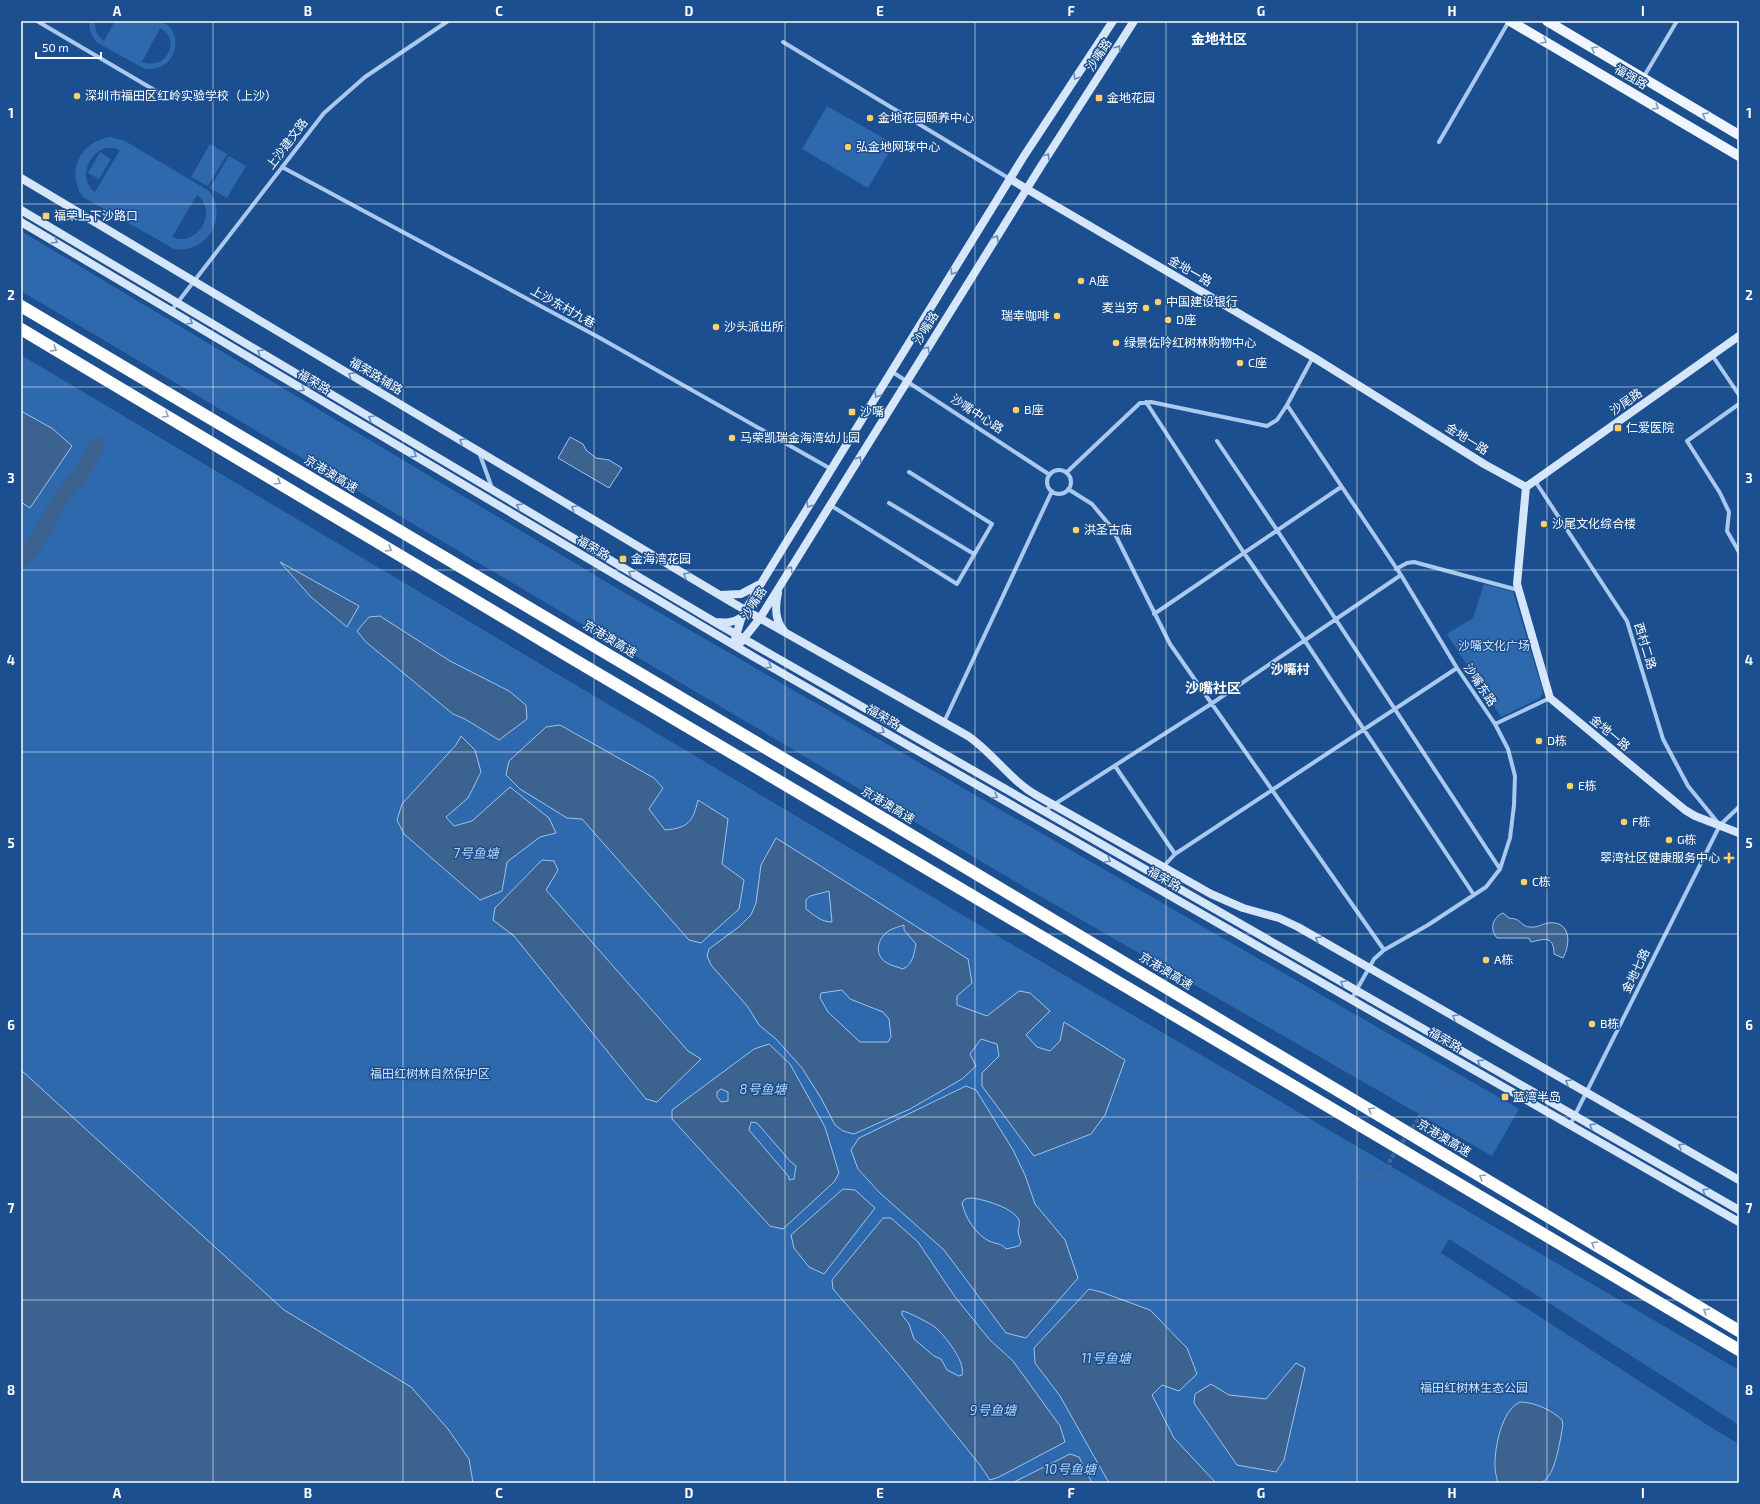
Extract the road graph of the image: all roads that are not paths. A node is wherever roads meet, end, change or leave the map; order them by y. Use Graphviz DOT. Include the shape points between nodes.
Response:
graph roads {
  1 [pos="37,21"];
  2 [pos="448,21"];
  3 [pos="1113,21"];
  4 [pos="1134,21"];
  5 [pos="1510,21"];
  6 [pos="1546,21"];
  7 [pos="1677,21"];
  8 [pos="783,42"];
  9 [pos="1643,78"];
  10 [pos="156,91"];
  11 [pos="1739,135"];
  12 [pos="1439,142"];
  13 [pos="1739,156"];
  14 [pos="282,167"];
  15 [pos="21,178"];
  16 [pos="1010,179"];
  17 [pos="1026,189"];
  18 [pos="21,210"];
  19 [pos="21,222"];
  20 [pos="194,281"];
  21 [pos="177,303"];
  22 [pos="21,306"];
  23 [pos="171,311"];
  24 [pos="21,329"];
  25 [pos="1739,336"];
  26 [pos="1712,355"];
  27 [pos="1313,357"];
  28 [pos="891,372"];
  29 [pos="907,381"];
  30 [pos="1739,395"];
  31 [pos="1146,402"];
  32 [pos="1739,404"];
  33 [pos="1287,405"];
  34 [pos="1217,441"];
  35 [pos="478,451"];
  36 [pos="831,469"];
  37 [pos="909,472"];
  38 [pos="1067,472"];
  39 [pos="1050,475"];
  40 [pos="1535,480"];
  41 [pos="1342,487"];
  42 [pos="1526,487"];
  43 [pos="1068,489"];
  44 [pos="1052,491"];
  45 [pos="494,492"];
  46 [pos="889,503"];
  47 [pos="830,505"];
  48 [pos="1278,530"];
  49 [pos="1739,552"];
  50 [pos="1244,553"];
  51 [pos="974,554"];
  52 [pos="1396,569"];
  53 [pos="1401,575"];
  54 [pos="762,582"];
  55 [pos="780,586"];
  56 [pos="1518,590"];
  57 [pos="719,595"];
  58 [pos="744,613"];
  59 [pos="1154,614"];
  60 [pos="760,618"];
  61 [pos="1336,619"];
  62 [pos="712,621"];
  63 [pos="786,633"];
  64 [pos="736,635"];
  65 [pos="744,640"];
  66 [pos="1305,640"];
  67 [pos="734,646"];
  68 [pos="1457,668"];
  69 [pos="1550,698"];
  70 [pos="1211,704"];
  71 [pos="1394,710"];
  72 [pos="944,722"];
  73 [pos="1495,724"];
  74 [pos="1364,730"];
  75 [pos="1115,766"];
  76 [pos="1273,790"];
  77 [pos="1053,805"];
  78 [pos="1739,807"];
  79 [pos="1044,812"];
  80 [pos="1720,825"];
  81 [pos="1739,833"];
  82 [pos="1175,854"];
  83 [pos="1163,867"];
  84 [pos="1500,869"];
  85 [pos="1186,893"];
  86 [pos="1211,894"];
  87 [pos="1474,895"];
  88 [pos="1221,914"];
  89 [pos="1384,950"];
  90 [pos="1369,968"];
  91 [pos="1356,991"];
  92 [pos="1351,1000"];
  93 [pos="1586,1092"];
  94 [pos="1574,1116"];
  95 [pos="1570,1125"];
  96 [pos="1739,1180"];
  97 [pos="1739,1210"];
  98 [pos="1739,1222"];
  99 [pos="1739,1331"];
  100 [pos="1739,1350"];
  1 -- 10 [label="street"];
  2 -- 14 [label="street, 上沙建文路" via="351,88 324,113"];
  3 -- 16 [label="street, 沙嘴路, one-way"];
  17 -- 4 [label="street, 沙嘴路, one-way"];
  5 -- 12 [label="street"];
  5 -- 13 [label="main road, 福强路, one-way"];
  9 -- 6 [label="main road, 福强路, one-way"];
  7 -- 9 [label="street"];
  8 -- 16 [label="street"];
  11 -- 9 [label="main road, 福强路, one-way"];
  14 -- 20 [label="street, 上沙建文路"];
  14 -- 36 [label="street, 上沙东村九巷" via="600,338"];
  15 -- 20 [label="street, 福荣路辅路"];
  16 -- 17 [label="street, 金地一路"];
  16 -- 28 [label="street, 沙嘴路, one-way"];
  17 -- 27 [label="street, 金地一路"];
  29 -- 17 [label="street, 沙嘴路, one-way"];
  18 -- 21 [label="street, 福荣路"];
  19 -- 23 [label="street, 福荣路, one-way"];
  20 -- 21 [label="street, 上沙建文路"];
  35 -- 20 [label="street, 福荣路辅路, one-way"];
  21 -- 23 [label="street, 上沙建文路"];
  45 -- 21 [label="street, 福荣路, one-way"];
  99 -- 22 [label="highway, 京港澳高速, one-way" via="818,779"];
  23 -- 67 [label="street, 福荣路, one-way"];
  24 -- 100 [label="highway, one-way"];
  25 -- 26 [label="street, 沙尾路"];
  26 -- 30 [label="street"];
  26 -- 40 [label="street, 沙尾路"];
  27 -- 33 [label="street"];
  27 -- 42 [label="street, 金地一路" via="1484,464"];
  28 -- 29 [label="street, 沙嘴中心路"];
  28 -- 36 [label="street, 沙嘴路, one-way"];
  29 -- 39 [label="street, 沙嘴中心路"];
  47 -- 29 [label="street, 沙嘴路, one-way"];
  31 -- 33 [label="street" via="1267,426 1277,420"];
  31 -- 38 [label="street" via="1140,403"];
  31 -- 50 [label="street"];
  32 -- 49 [label="street" via="1687,441 1720,492 1728,512 1727,531"];
  33 -- 41 [label="street, 沙嘴东路"];
  34 -- 48 [label="street"];
  35 -- 45 [label="street"];
  57 -- 35 [label="street, 福荣路辅路, one-way"];
  36 -- 54 [label="street, 沙嘴路, one-way"];
  37 -- 51 [label="street" via="992,524"];
  38 -- 39 [label="street" via="1056,470"];
  38 -- 43 [label="street" via="1071,482"];
  39 -- 44 [label="street" via="1048,485"];
  40 -- 42 [label="street, 沙尾路"];
  40 -- 80 [label="street, 西村二路" via="1628,621 1663,739 1688,786"];
  41 -- 48 [label="street"];
  41 -- 52 [label="street, 沙嘴东路"];
  42 -- 56 [label="street" via="1517,577"];
  43 -- 44 [label="street" via="1062,493"];
  43 -- 59 [label="street" via="1092,504 1112,528"];
  44 -- 72 [label="street"];
  62 -- 45 [label="street, 福荣路, one-way"];
  46 -- 51 [label="street"];
  47 -- 51 [label="street" via="957,584"];
  55 -- 47 [label="street, 沙嘴路, one-way"];
  48 -- 50 [label="street"];
  48 -- 61 [label="street"];
  50 -- 59 [label="street"];
  50 -- 66 [label="street"];
  52 -- 53 [label="street, 沙嘴东路"];
  52 -- 56 [label="street" via="1414,562"];
  53 -- 61 [label="street"];
  53 -- 68 [label="street, 沙嘴东路"];
  54 -- 57 [label="street" via="741,594"];
  54 -- 58 [label="street, 沙嘴路"];
  55 -- 60 [label="street, 沙嘴路"];
  55 -- 63 [label="street" via="776,600 777,614"];
  56 -- 69 [label="street"];
  57 -- 58 [label="street, 福荣路辅路"];
  58 -- 60 [label="street, 福荣路辅路"];
  58 -- 62 [label="street" via="736,621 729,623"];
  58 -- 64 [label="street, 沙嘴路"];
  59 -- 70 [label="street" via="1170,644"];
  60 -- 63 [label="street, 福荣路辅路"];
  60 -- 65 [label="street, 沙嘴路"];
  61 -- 66 [label="street"];
  61 -- 71 [label="street"];
  62 -- 64 [label="street, 福荣路"];
  63 -- 72 [label="street, 福荣路辅路"];
  64 -- 65 [label="street, 福荣路"];
  64 -- 67 [label="street, 沙嘴路"];
  65 -- 67 [label="street, 沙嘴路"];
  65 -- 79 [label="street, 福荣路"];
  66 -- 70 [label="street"];
  66 -- 74 [label="street"];
  67 -- 92 [label="street, 福荣路, one-way"];
  68 -- 71 [label="street"];
  68 -- 73 [label="street, 沙嘴东路"];
  69 -- 73 [label="street"];
  69 -- 80 [label="street, 金地一路" via="1685,810"];
  70 -- 75 [label="street"];
  70 -- 76 [label="street"];
  71 -- 74 [label="street"];
  71 -- 84 [label="street"];
  72 -- 77 [label="street, 福荣路辅路" via="974,740 1025,789"];
  73 -- 84 [label="street, 沙嘴东路" via="1508,750 1515,776 1510,838"];
  74 -- 76 [label="street"];
  74 -- 87 [label="street"];
  75 -- 77 [label="street"];
  75 -- 82 [label="street"];
  76 -- 82 [label="street"];
  76 -- 89 [label="street"];
  77 -- 79 [label="street"];
  77 -- 83 [label="street, 福荣路辅路"];
  78 -- 80 [label="street, 金地七路"];
  79 -- 85 [label="street, 福荣路"];
  80 -- 81 [label="street, 金地一路"];
  80 -- 93 [label="street, 金地七路"];
  82 -- 83 [label="street"];
  83 -- 86 [label="street, 福荣路辅路"];
  84 -- 87 [label="street, 沙嘴东路" via="1486,887"];
  85 -- 86 [label="street"];
  85 -- 88 [label="street, 福荣路"];
  86 -- 88 [label="street"];
  90 -- 86 [label="street, 福荣路辅路, one-way" via="1291,923"];
  87 -- 89 [label="street, 沙嘴东路"];
  91 -- 88 [label="street, 福荣路, one-way"];
  89 -- 90 [label="street, 沙嘴东路"];
  90 -- 91 [label="street, 沙嘴东路"];
  93 -- 90 [label="street, 福荣路辅路, one-way"];
  91 -- 92 [label="street, 沙嘴东路"];
  94 -- 91 [label="street, 福荣路, one-way"];
  92 -- 95 [label="street, 福荣路"];
  93 -- 94 [label="street, 金地七路"];
  96 -- 93 [label="street, 福荣路辅路, one-way"];
  94 -- 95 [label="street, 金地七路"];
  97 -- 94 [label="street, 福荣路, one-way"];
  95 -- 98 [label="street, 福荣路"];
}
